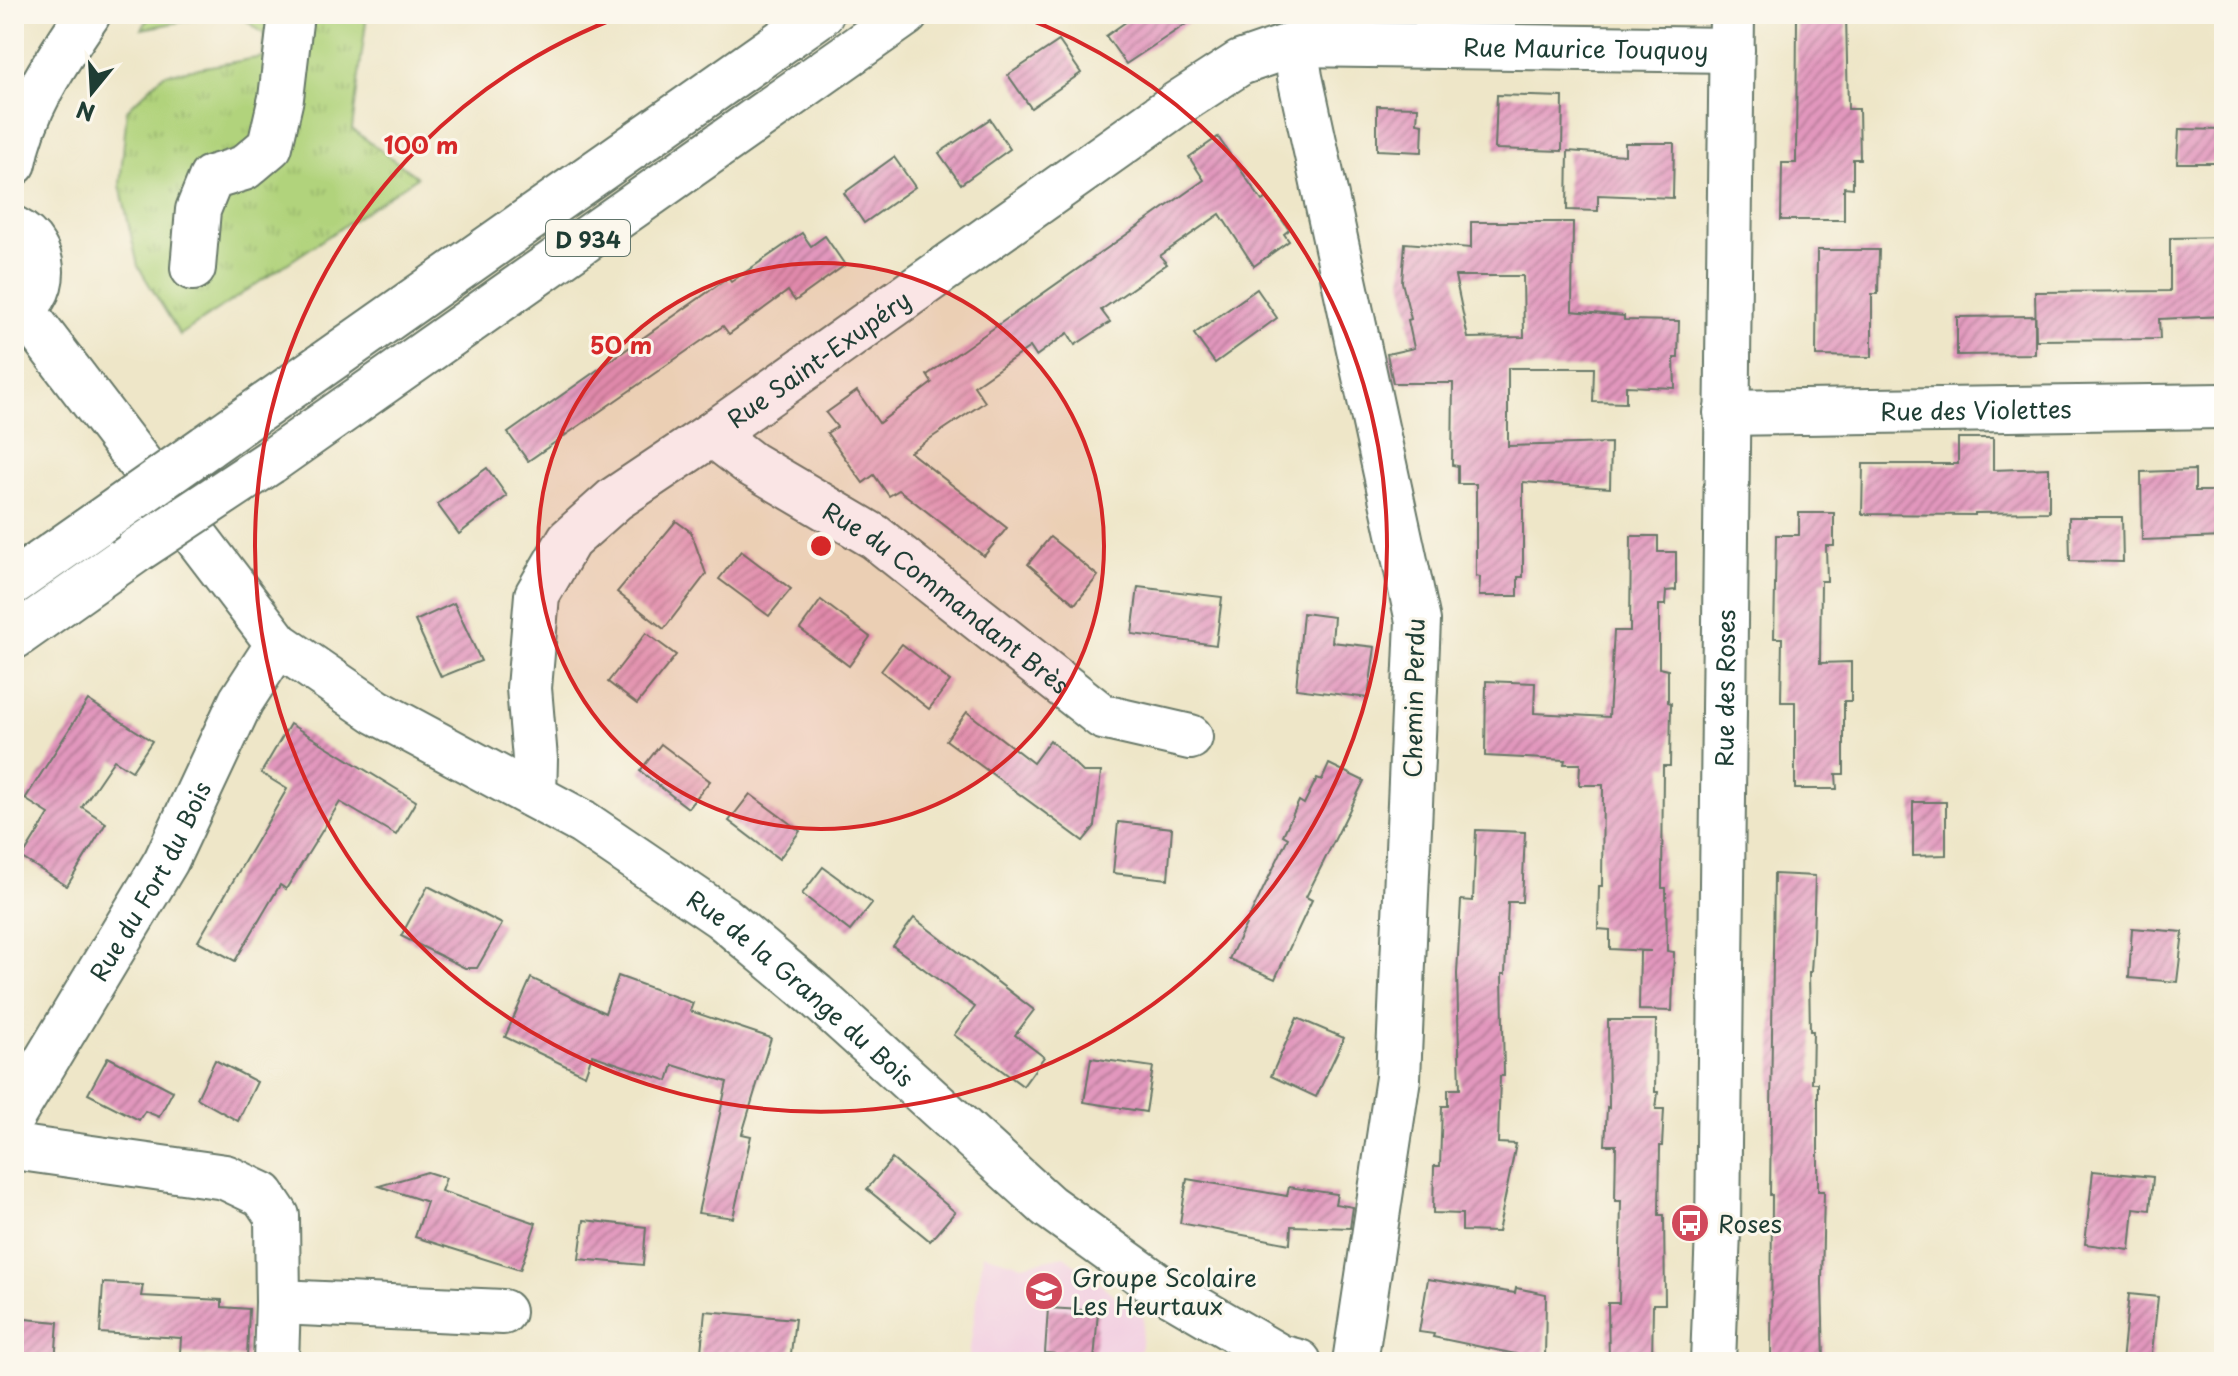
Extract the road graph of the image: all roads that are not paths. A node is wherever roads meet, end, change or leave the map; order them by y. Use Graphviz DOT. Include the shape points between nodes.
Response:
graph roads {
  1 [pos="88,14"];
  2 [pos="291,14"];
  3 [pos="821,14"];
  4 [pos="906,14"];
  5 [pos="1732,32"];
  6 [pos="1295,44"];
  7 [pos="14,163"];
  8 [pos="14,229"];
  9 [pos="193,268"];
  10 [pos="18,312"];
  11 [pos="2224,406"];
  12 [pos="1726,413"];
  13 [pos="712,434"];
  14 [pos="14,582"];
  15 [pos="14,637"];
  16 [pos="278,644"];
  17 [pos="1190,737"];
  18 [pos="534,796"];
  19 [pos="14,1114"];
  20 [pos="14,1147"];
  21 [pos="278,1302"];
  22 [pos="503,1312"];
  23 [pos="1287,1360"];
  24 [pos="276,1362"];
  25 [pos="1355,1362"];
  26 [pos="1713,1362"];
  1 -- 7 [label="main road" via="44,79"];
  2 -- 9 [label="main road" via="270,146 244,168 211,178 198,210"];
  3 -- 14 [label="main road, D 934, bridge"];
  4 -- 15 [label="main road, D 934, bridge"];
  5 -- 6 [label="main road, Rue Maurice Touquoy"];
  5 -- 12 [label="main road, Rue des Roses"];
  6 -- 13 [label="main road, Rue Saint-Exupéry" via="1240,63 1177,104"];
  6 -- 25 [label="main road, Chemin Perdu" via="1418,621 1398,1078"];
  8 -- 10 [label="main road" via="30,240 42,269 34,298"];
  10 -- 16 [label="main road, Rue de la Grange du Bois"];
  11 -- 12 [label="main road, Rue des Violettes"];
  12 -- 26 [label="main road, Rue des Roses"];
  13 -- 17 [label="main road, Rue du Commandant Brès" via="751,464 875,537 1103,717"];
  13 -- 18 [label="main road, Rue Saint-Exupéry" via="615,499 569,540 537,595 529,688"];
  16 -- 18 [label="main road, Rue de la Grange du Bois" via="377,712"];
  16 -- 19 [label="main road, Rue du Fort du Bois" via="241,701 166,861"];
  18 -- 23 [label="main road, Rue de la Grange du Bois" via="722,917 1048,1206 1160,1287"];
  20 -- 21 [label="main road" via="225,1177 263,1195 277,1216"];
  21 -- 22 [label="main road"];
  21 -- 24 [label="main road"];
}
